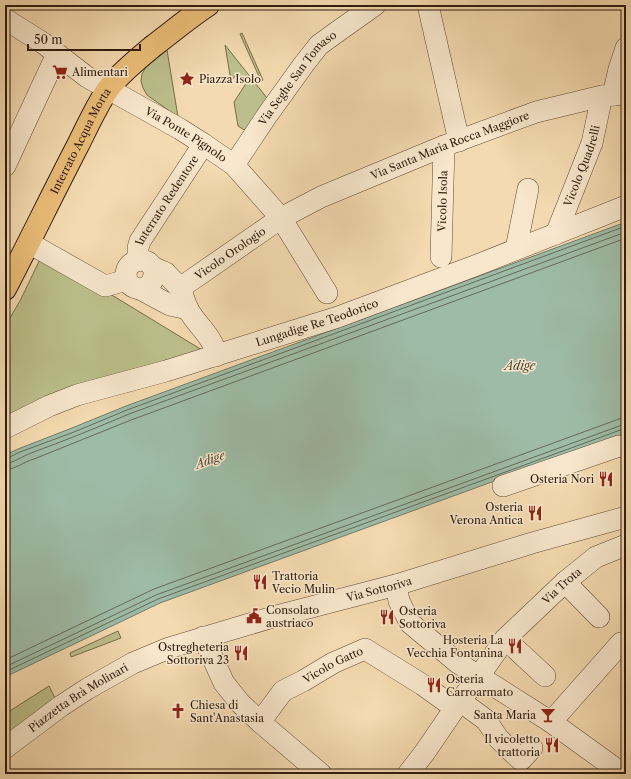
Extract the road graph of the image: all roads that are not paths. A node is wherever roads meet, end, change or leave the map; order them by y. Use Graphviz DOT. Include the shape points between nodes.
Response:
graph roads {
  1 [pos="208,5"];
  2 [pos="375,5"];
  3 [pos="428,5"];
  4 [pos="5,19"];
  5 [pos="626,48"];
  6 [pos="58,54"];
  7 [pos="108,90"];
  8 [pos="614,95"];
  9 [pos="202,143"];
  10 [pos="451,143"];
  11 [pos="234,165"];
  12 [pos="5,166"];
  13 [pos="528,189"];
  14 [pos="626,206"];
  15 [pos="281,218"];
  16 [pos="556,234"];
  17 [pos="29,243"];
  18 [pos="516,250"];
  19 [pos="441,257"];
  20 [pos="146,264"];
  21 [pos="134,284"];
  22 [pos="180,288"];
  23 [pos="5,289"];
  24 [pos="327,293"];
  25 [pos="188,309"];
  26 [pos="216,356"];
  27 [pos="5,428"];
  28 [pos="626,448"];
  29 [pos="503,486"];
  30 [pos="626,517"];
  31 [pos="626,545"];
  32 [pos="565,582"];
  33 [pos="396,585"];
  34 [pos="599,617"];
  35 [pos="203,637"];
  36 [pos="505,639"];
  37 [pos="626,644"];
  38 [pos="133,663"];
  39 [pos="479,676"];
  40 [pos="545,676"];
  41 [pos="458,704"];
  42 [pos="260,722"];
  43 [pos="551,722"];
  44 [pos="5,748"];
  45 [pos="532,748"];
  46 [pos="317,771"];
  47 [pos="408,774"];
  48 [pos="623,774"];
  1 -- 7 [label="main road, Interrato Acqua Morta" via="139,59"];
  2 -- 11 [label="street, Via Seghe San Tomaso" via="319,45"];
  3 -- 10 [label="street, Vicolo Isola"];
  4 -- 6 [label="street, Via Ponte Pignolo"];
  5 -- 8 [label="street, Vicolo Quadrelli"];
  6 -- 7 [label="street, Via Ponte Pignolo"];
  6 -- 12 [label="street"];
  7 -- 9 [label="street, Via Ponte Pignolo"];
  7 -- 17 [label="main road, Interrato Acqua Morta"];
  8 -- 10 [label="street, Via Santa Maria Rocca Maggiore" via="536,112"];
  8 -- 16 [label="street, Vicolo Quadrelli"];
  9 -- 11 [label="street, Via Ponte Pignolo"];
  9 -- 20 [label="street, Interrato Redentore" via="140,241 138,248"];
  10 -- 15 [label="street, Via Santa Maria Rocca Maggiore" via="321,196"];
  10 -- 19 [label="street, Vicolo Isola"];
  11 -- 15 [label="street, Via Ponte Pignolo"];
  13 -- 18 [label="street"];
  14 -- 16 [label="street, Lungadige Re Teodorico"];
  15 -- 22 [label="street, Vicolo Orologio"];
  15 -- 24 [label="street, Via Ponte Pignolo"];
  16 -- 18 [label="street, Lungadige Re Teodorico"];
  17 -- 21 [label="street" via="105,286"];
  17 -- 23 [label="main road, Interrato Acqua Morta"];
  18 -- 26 [label="street, Lungadige Re Teodorico" via="338,317"];
  20 -- 21 [label="street" via="133,262 129,265 126,275"];
  20 -- 22 [label="street" via="164,272"];
  21 -- 25 [label="street" via="170,305"];
  22 -- 25 [label="street"];
  25 -- 26 [label="street" via="212,342"];
  26 -- 27 [label="street, Lungadige Re Teodorico" via="77,395"];
  28 -- 29 [label="street" via="619,446"];
  30 -- 33 [label="street, Via Sottoriva"];
  31 -- 32 [label="street, Via Trota" via="596,557"];
  32 -- 34 [label="street"];
  32 -- 36 [label="street, Via Trota"];
  33 -- 35 [label="street, Via Sottoriva"];
  33 -- 39 [label="street" via="399,601 410,623"];
  35 -- 38 [label="street, Via Sottoriva"];
  35 -- 42 [label="street" via="224,683"];
  36 -- 39 [label="street, Via Trota"];
  36 -- 40 [label="street"];
  37 -- 43 [label="street" via="621,644"];
  38 -- 44 [label="street, Piazzetta Brà Molinari" via="61,706"];
  39 -- 41 [label="street, Via Trota"];
  39 -- 43 [label="street"];
  41 -- 42 [label="street, Vicolo Gatto" via="365,649 333,663 283,691"];
  41 -- 45 [label="street" via="486,720 498,738 521,760"];
  41 -- 47 [label="street, Via Trota"];
  42 -- 46 [label="street"];
  43 -- 48 [label="street"];
}
